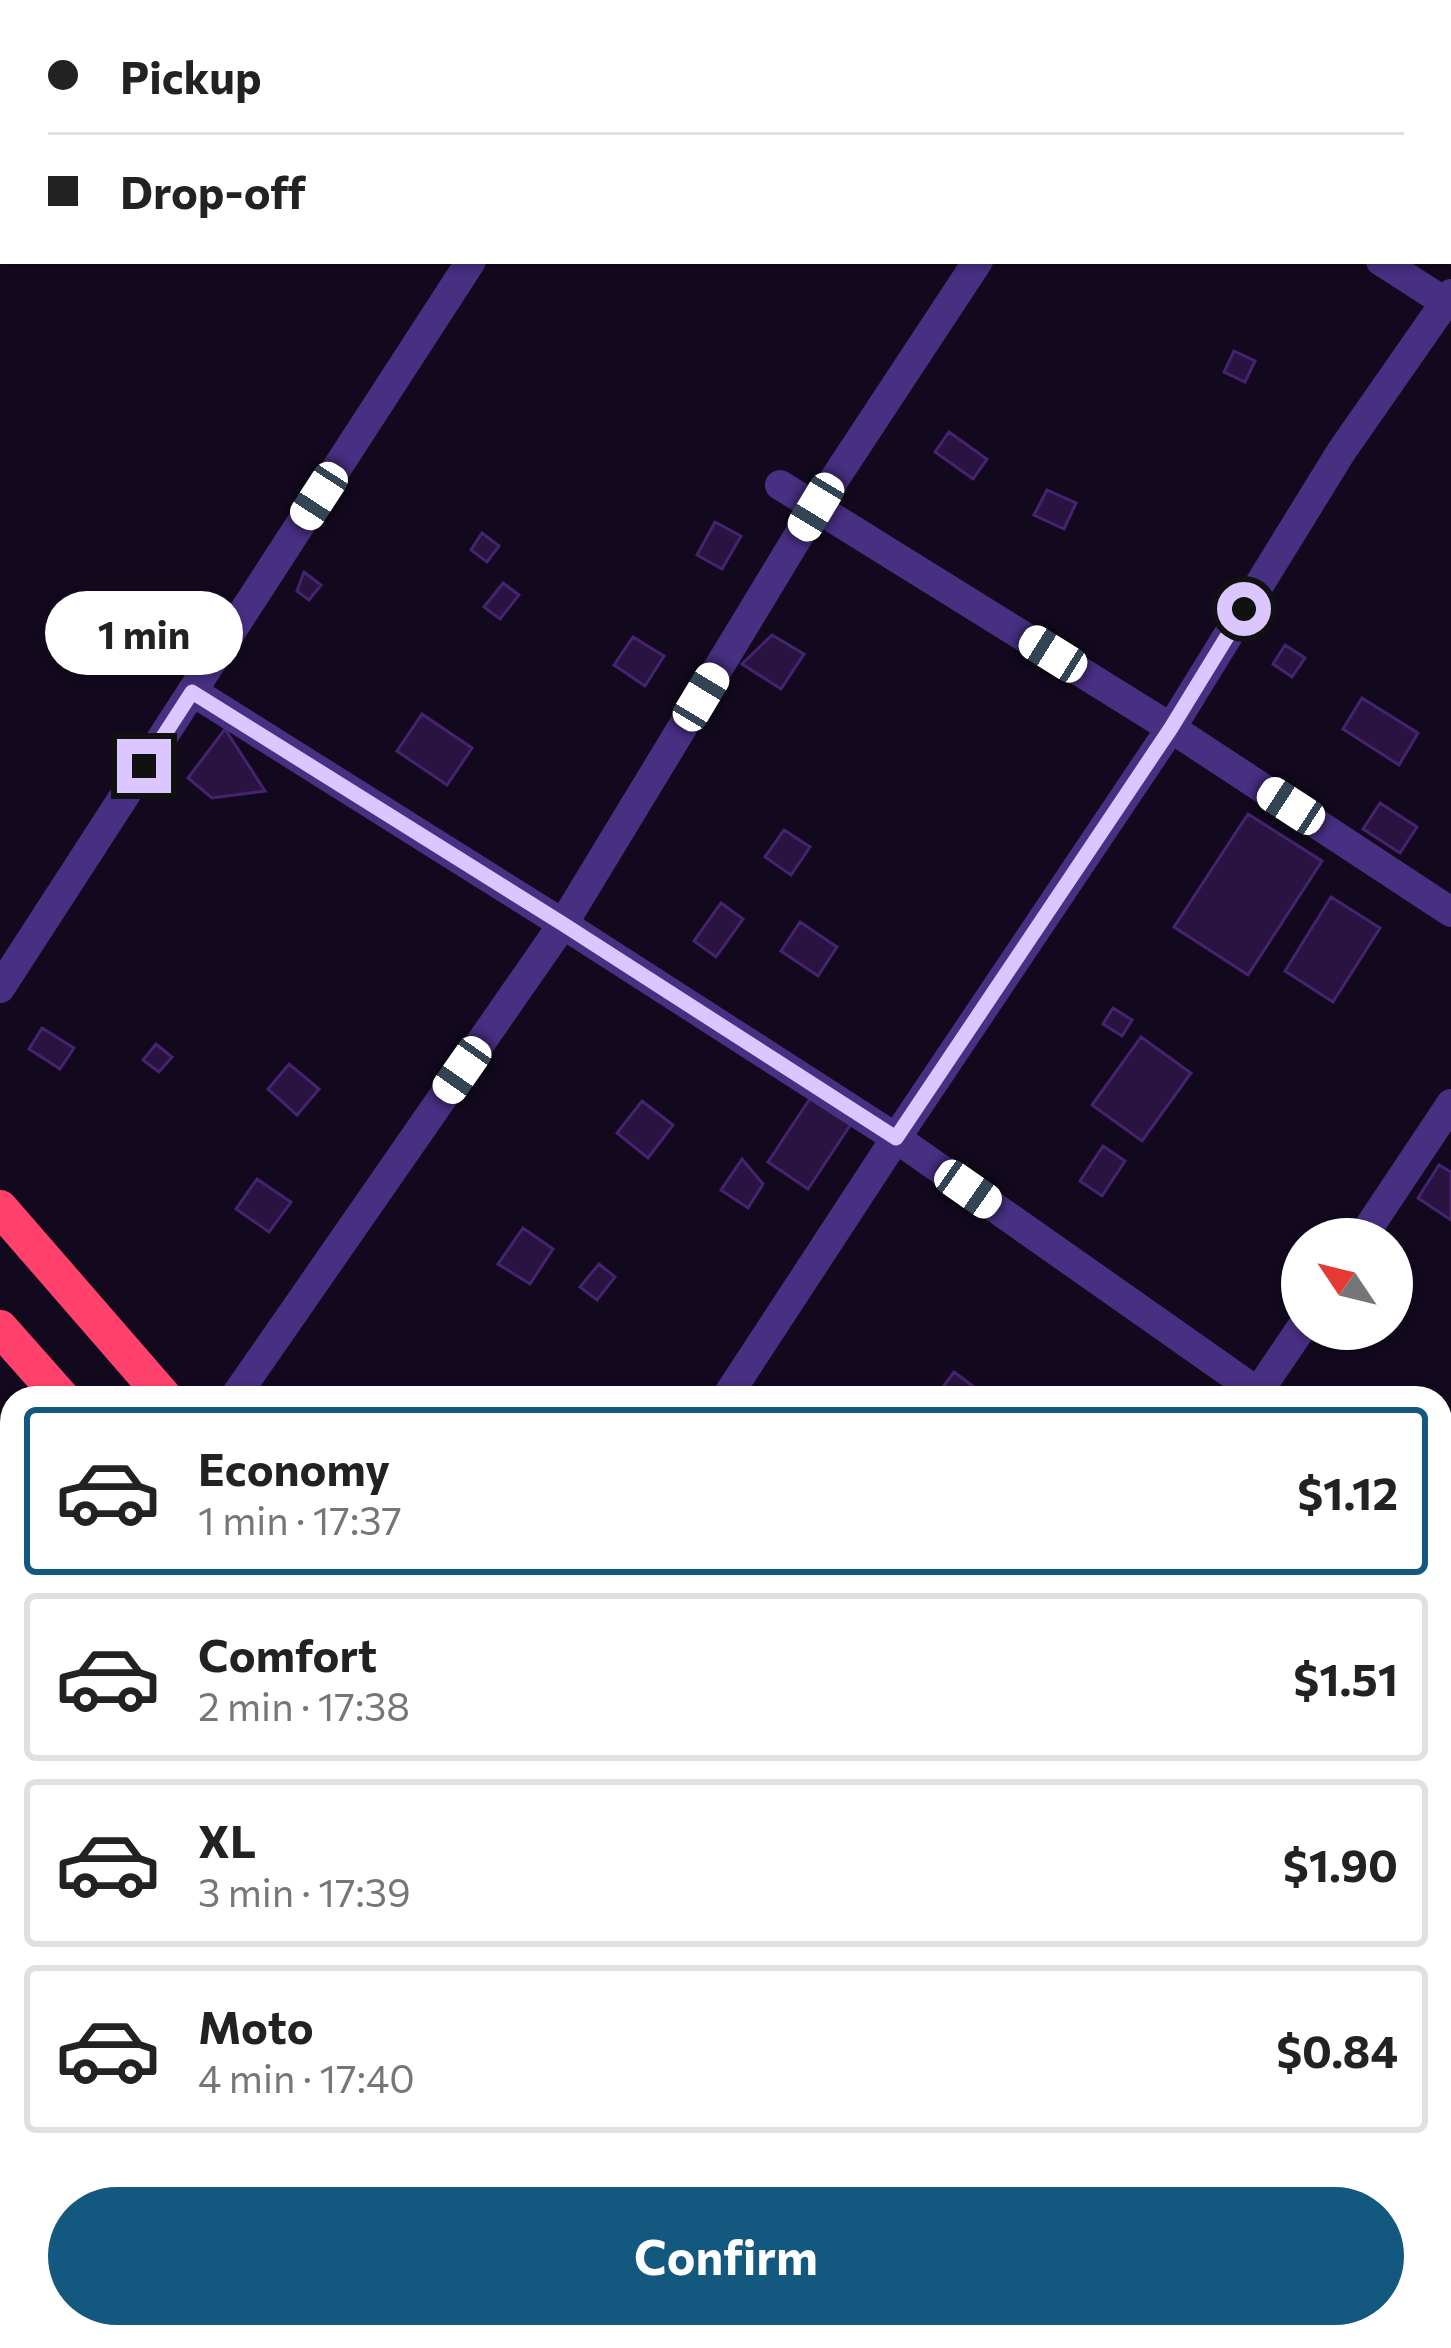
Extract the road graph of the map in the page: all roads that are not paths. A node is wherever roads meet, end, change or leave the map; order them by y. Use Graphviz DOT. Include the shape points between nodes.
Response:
graph roads {
  1 [pos="469,264"];
  2 [pos="975,264"];
  3 [pos="1386,264"];
  4 [pos="1449,301"];
  5 [pos="780,484"];
  6 [pos="816,507"];
  7 [pos="192,692"];
  8 [pos="1171,728"];
  9 [pos="1451,912"];
  10 [pos="563,924"];
  11 [pos="0,988"];
  12 [pos="1451,1104"];
  13 [pos="896,1138"];
  14 [pos="0,1208"];
  15 [pos="1374,1218"];
  16 [pos="0,1328"];
  17 [pos="1288,1350"];
  18 [pos="51,1386"];
  19 [pos="155,1386"];
  20 [pos="242,1386"];
  21 [pos="734,1386"];
  22 [pos="1245,1386"];
  23 [pos="1265,1386"];
  1 -- 7 [label="street"];
  2 -- 6 [label="street"];
  3 -- 4 [label="street"];
  4 -- 8 [label="street" via="1340,452"];
  5 -- 6 [label="street"];
  6 -- 8 [label="street"];
  6 -- 10 [label="street"];
  7 -- 10 [label="street"];
  7 -- 11 [label="street"];
  8 -- 9 [label="street"];
  8 -- 13 [label="street"];
  10 -- 13 [label="street"];
  10 -- 20 [label="street"];
  12 -- 15 [label="street"];
  13 -- 21 [label="street"];
  13 -- 22 [label="street"];
  14 -- 19 [label="highway"];
  16 -- 18 [label="highway"];
  17 -- 23 [label="street"];
}
